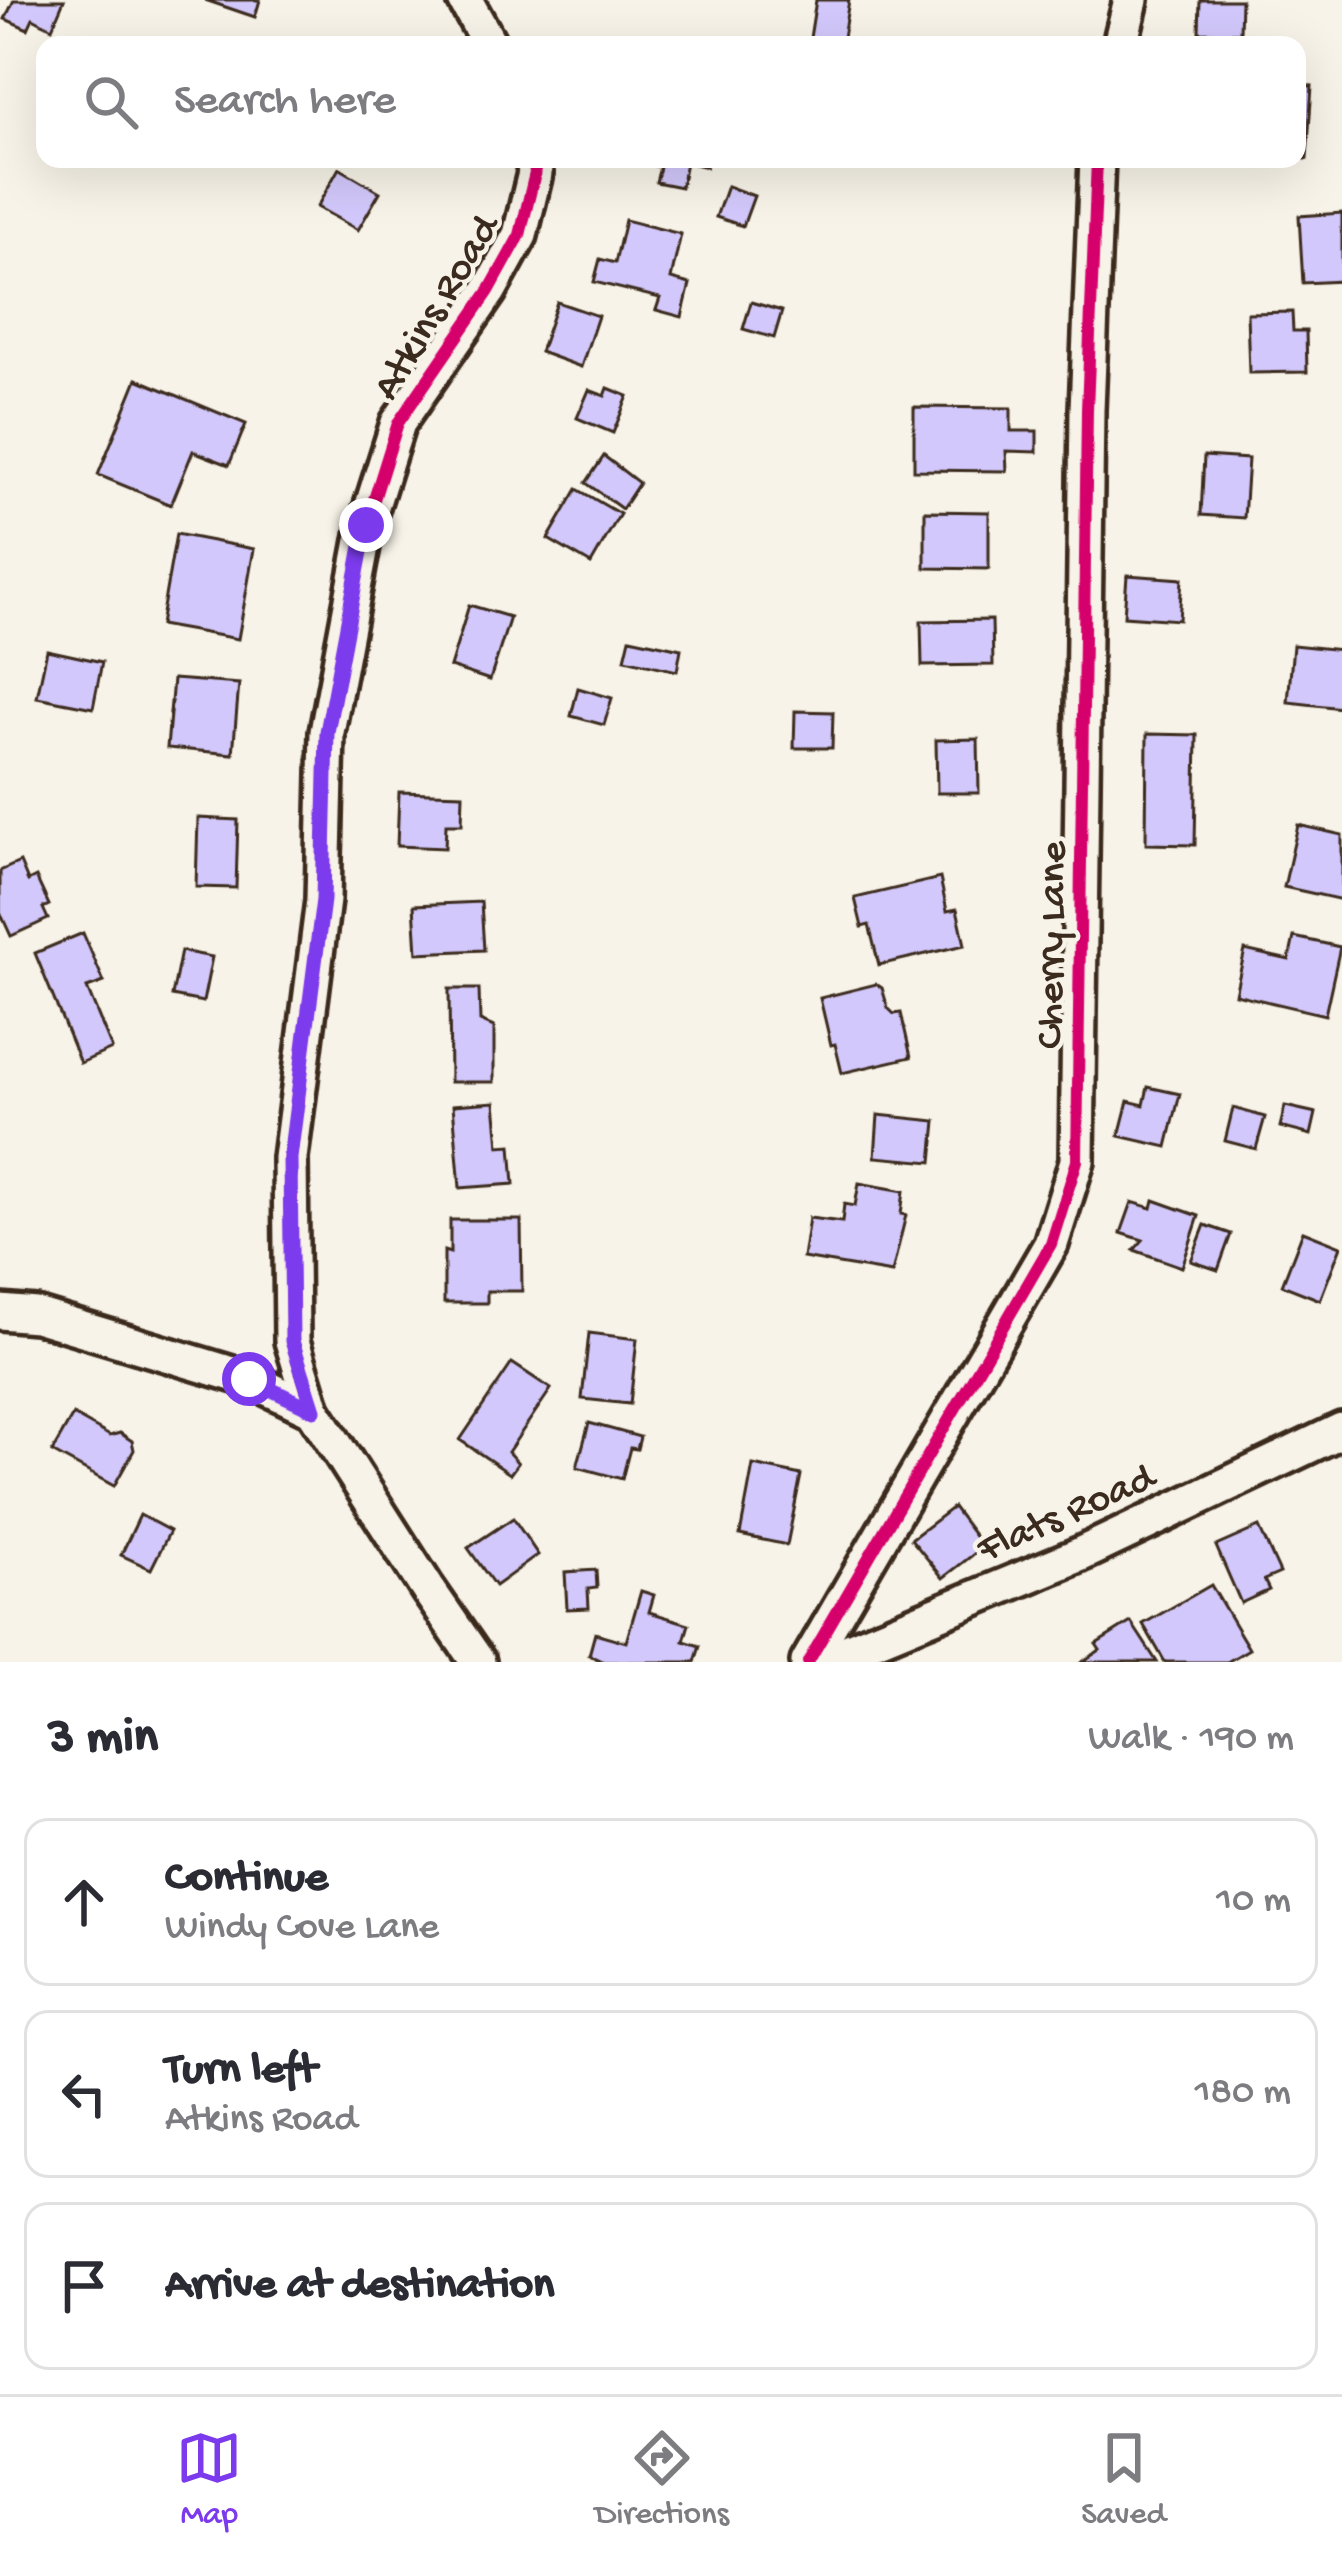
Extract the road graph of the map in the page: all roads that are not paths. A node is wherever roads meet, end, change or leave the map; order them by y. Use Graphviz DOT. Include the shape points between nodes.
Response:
graph roads {
  1 [pos="465,0"];
  2 [pos="1131,0"];
  3 [pos="485,36"];
  4 [pos="1122,36"];
  5 [pos="534,168"];
  6 [pos="1096,168"];
  7 [pos="0,1312"];
  8 [pos="314,1410"];
  9 [pos="1342,1430"];
  10 [pos="478,1662"];
  11 [pos="808,1662"];
  12 [pos="820,1662"];
  1 -- 3 [label="street"];
  2 -- 4 [label="street"];
  5 -- 8 [label="street, Atkins Road" via="520,235 398,423 366,525 327,732 323,900 290,1158 292,1341"];
  6 -- 11 [label="street, Cherry Lane" via="1077,1161 1051,1244"];
  7 -- 8 [label="street" via="36,1315 249,1379"];
  8 -- 10 [label="street, Atkins Road"];
  9 -- 12 [label="street, Flats Road" via="1078,1556"];
}
